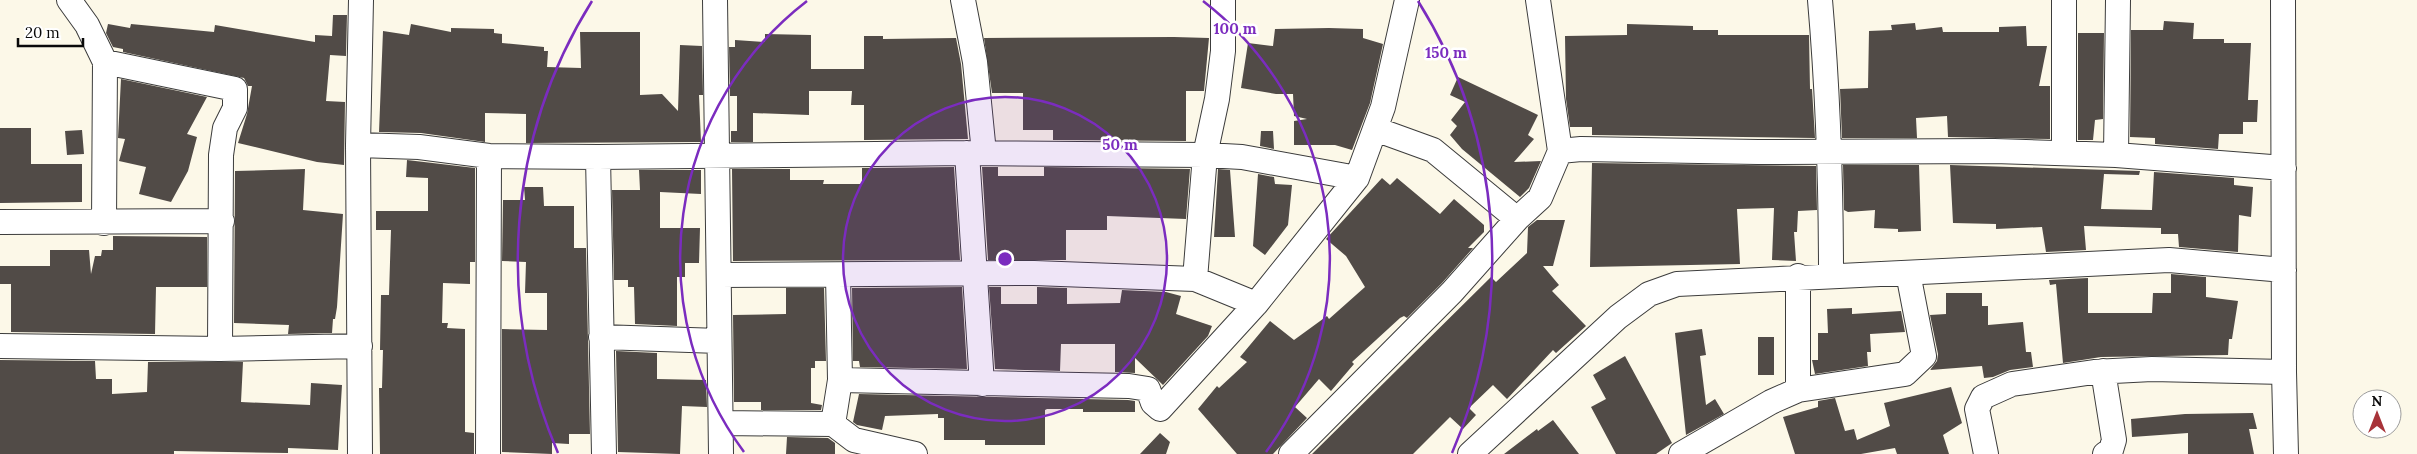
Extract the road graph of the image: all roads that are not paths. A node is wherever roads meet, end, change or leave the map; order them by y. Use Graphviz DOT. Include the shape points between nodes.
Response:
graph roads {
  1 [pos="69,0"];
  2 [pos="361,0"];
  3 [pos="715,0"];
  4 [pos="963,0"];
  5 [pos="1223,0"];
  6 [pos="1407,0"];
  7 [pos="1538,0"];
  8 [pos="1820,0"];
  9 [pos="2064,0"];
  10 [pos="2118,0"];
  11 [pos="2283,0"];
  12 [pos="105,62"];
  13 [pos="1375,129"];
  14 [pos="358,145"];
  15 [pos="1830,151"];
  16 [pos="976,152"];
  17 [pos="1560,152"];
  18 [pos="2064,153"];
  19 [pos="717,155"];
  20 [pos="1205,155"];
  21 [pos="2116,155"];
  22 [pos="489,156"];
  23 [pos="598,157"];
  24 [pos="2284,168"];
  25 [pos="1357,178"];
  26 [pos="1517,219"];
  27 [pos="0,222"];
  28 [pos="104,222"];
  29 [pos="222,222"];
  30 [pos="2284,270"];
  31 [pos="1908,273"];
  32 [pos="976,274"];
  33 [pos="719,275"];
  34 [pos="838,275"];
  35 [pos="1830,275"];
  36 [pos="1798,276"];
  37 [pos="1195,279"];
  38 [pos="1256,304"];
  39 [pos="601,337"];
  40 [pos="719,341"];
  41 [pos="0,346"];
  42 [pos="360,346"];
  43 [pos="220,349"];
  44 [pos="2103,372"];
  45 [pos="2284,372"];
  46 [pos="840,380"];
  47 [pos="982,384"];
  48 [pos="1798,390"];
  49 [pos="721,423"];
  50 [pos="833,424"];
  51 [pos="853,447"];
  52 [pos="1475,452"];
  53 [pos="360,454"];
  54 [pos="488,454"];
  55 [pos="604,454"];
  56 [pos="721,454"];
  57 [pos="915,454"];
  58 [pos="1291,454"];
  59 [pos="1681,454"];
  60 [pos="1986,454"];
  61 [pos="2105,454"];
  62 [pos="2286,454"];
  1 -- 12 [label="street" via="87,26"];
  2 -- 14 [label="street"];
  3 -- 19 [label="street"];
  4 -- 16 [label="street" via="975,62"];
  5 -- 20 [label="street" via="1223,51"];
  6 -- 13 [label="street"];
  7 -- 17 [label="street"];
  8 -- 15 [label="street"];
  9 -- 18 [label="street"];
  10 -- 21 [label="street"];
  11 -- 24 [label="street"];
  12 -- 28 [label="street"];
  12 -- 29 [label="street" via="235,89 235,108 225,128 221,155"];
  13 -- 25 [label="street"];
  13 -- 26 [label="street" via="1433,150"];
  14 -- 22 [label="street" via="419,147"];
  14 -- 42 [label="street"];
  15 -- 17 [label="street" via="1581,149"];
  15 -- 18 [label="street"];
  15 -- 35 [label="street"];
  16 -- 19 [label="street"];
  16 -- 20 [label="street"];
  16 -- 32 [label="street"];
  17 -- 26 [label="street" via="1540,198"];
  18 -- 21 [label="street"];
  19 -- 23 [label="street"];
  19 -- 33 [label="street"];
  20 -- 25 [label="street" via="1242,157"];
  20 -- 37 [label="street"];
  21 -- 24 [label="street"];
  22 -- 23 [label="street"];
  22 -- 54 [label="street"];
  23 -- 39 [label="street"];
  24 -- 30 [label="street"];
  25 -- 38 [label="street"];
  26 -- 58 [label="street" via="1452,292"];
  27 -- 28 [label="street"];
  28 -- 29 [label="street"];
  29 -- 43 [label="street"];
  30 -- 31 [label="street" via="2169,260"];
  30 -- 45 [label="street"];
  31 -- 35 [label="street"];
  31 -- 48 [label="street" via="1924,356 1914,368 1905,374"];
  32 -- 34 [label="street"];
  32 -- 37 [label="street"];
  32 -- 47 [label="street"];
  33 -- 34 [label="street"];
  33 -- 40 [label="street"];
  34 -- 46 [label="street"];
  35 -- 36 [label="street"];
  36 -- 48 [label="street"];
  36 -- 52 [label="street" via="1677,284 1649,294 1618,317"];
  37 -- 38 [label="street"];
  38 -- 47 [label="street" via="1160,409 1153,403 1148,390 1129,386"];
  39 -- 40 [label="street"];
  39 -- 55 [label="street"];
  40 -- 49 [label="street"];
  41 -- 43 [label="street"];
  42 -- 43 [label="street"];
  42 -- 53 [label="street"];
  44 -- 45 [label="street" via="2152,369"];
  44 -- 60 [label="street" via="2012,384 1984,397 1978,409 1978,424"];
  44 -- 61 [label="street" via="2114,440 2111,450"];
  45 -- 62 [label="street"];
  46 -- 47 [label="street"];
  46 -- 50 [label="street"];
  48 -- 59 [label="street"];
  49 -- 50 [label="street"];
  49 -- 56 [label="street"];
  50 -- 51 [label="street"];
  51 -- 57 [label="street"];
}
